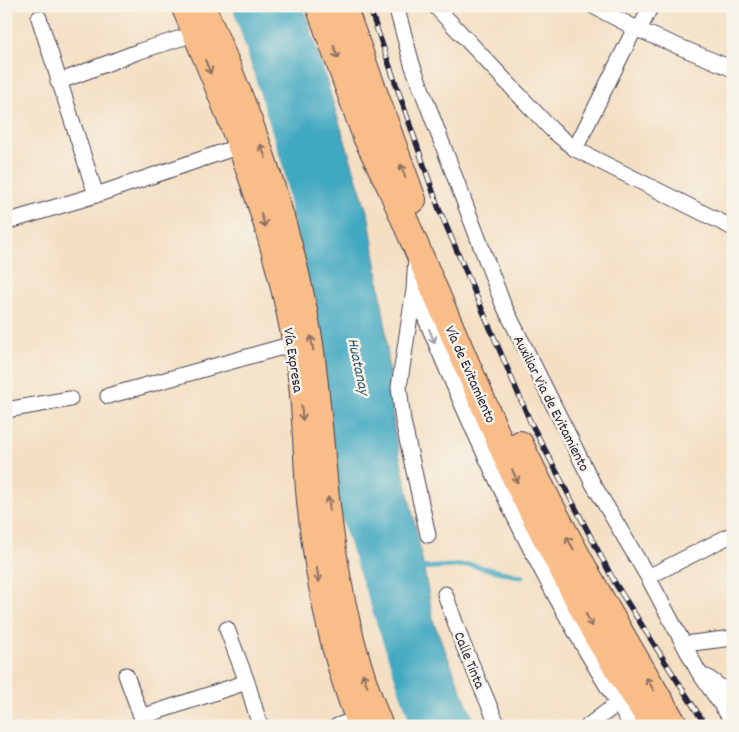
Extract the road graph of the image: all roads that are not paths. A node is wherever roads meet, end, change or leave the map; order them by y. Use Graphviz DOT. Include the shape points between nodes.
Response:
graph roads {
  1 [pos="182,6"];
  2 [pos="204,6"];
  3 [pos="320,6"];
  4 [pos="343,6"];
  5 [pos="435,6"];
  6 [pos="593,6"];
  7 [pos="651,6"];
  8 [pos="399,7"];
  9 [pos="39,18"];
  10 [pos="637,29"];
  11 [pos="194,34"];
  12 [pos="733,69"];
  13 [pos="58,82"];
  14 [pos="240,146"];
  15 [pos="575,149"];
  16 [pos="96,195"];
  17 [pos="6,222"];
  18 [pos="733,228"];
  19 [pos="416,247"];
  20 [pos="414,290"];
  21 [pos="293,344"];
  22 [pos="108,396"];
  23 [pos="70,399"];
  24 [pos="6,410"];
  25 [pos="487,437"];
  26 [pos="733,534"];
  27 [pos="428,535"];
  28 [pos="648,578"];
  29 [pos="445,594"];
  30 [pos="227,629"];
  31 [pos="733,638"];
  32 [pos="684,644"];
  33 [pos="698,671"];
  34 [pos="126,675"];
  35 [pos="247,682"];
  36 [pos="733,696"];
  37 [pos="618,703"];
  38 [pos="143,721"];
  39 [pos="733,722"];
  40 [pos="351,724"];
  41 [pos="260,726"];
  42 [pos="382,726"];
  43 [pos="498,726"];
  44 [pos="588,726"];
  45 [pos="632,726"];
  46 [pos="654,726"];
  47 [pos="675,726"];
  1 -- 11 [label="main road, Vía Expresa"];
  42 -- 2 [label="main road, Vía Expresa, one-way" via="360,668 345,611 334,547 312,342 283,210 267,161"];
  3 -- 19 [label="highway, Vía de Evitamiento, one-way" via="366,137"];
  47 -- 4 [label="highway, Vía de Evitamiento, one-way" via="546,498 482,366 418,213"];
  5 -- 15 [label="street" via="552,130"];
  6 -- 10 [label="street"];
  7 -- 10 [label="street"];
  8 -- 28 [label="street, Auxiliar Via de Evitamiento" via="412,64 503,304 592,482"];
  9 -- 13 [label="street"];
  10 -- 12 [label="street"];
  10 -- 15 [label="street"];
  11 -- 13 [label="street"];
  11 -- 14 [label="main road, Vía Expresa, one-way"];
  13 -- 16 [label="street"];
  14 -- 16 [label="street"];
  14 -- 21 [label="main road, Vía Expresa, one-way" via="270,240"];
  15 -- 18 [label="street"];
  16 -- 17 [label="street"];
  19 -- 20 [label="street"];
  19 -- 25 [label="highway, Vía de Evitamiento"];
  20 -- 25 [label="street, one-way"];
  20 -- 27 [label="street" via="399,387 403,421"];
  21 -- 22 [label="street"];
  21 -- 40 [label="main road, Vía Expresa, one-way" via="317,575"];
  23 -- 24 [label="street"];
  25 -- 37 [label="street" via="552,590"];
  25 -- 46 [label="highway, Vía de Evitamiento, one-way" via="519,486 597,636"];
  26 -- 28 [label="street"];
  28 -- 32 [label="street, Auxiliar Via de Evitamiento"];
  29 -- 43 [label="street, Calle Tinta"];
  30 -- 35 [label="street"];
  31 -- 32 [label="street"];
  32 -- 33 [label="street, Auxiliar Via de Evitamiento"];
  33 -- 36 [label="street"];
  33 -- 39 [label="street, Auxiliar Via de Evitamiento"];
  34 -- 38 [label="street"];
  35 -- 38 [label="street"];
  35 -- 41 [label="street"];
  37 -- 44 [label="street"];
  37 -- 45 [label="street"];
}
